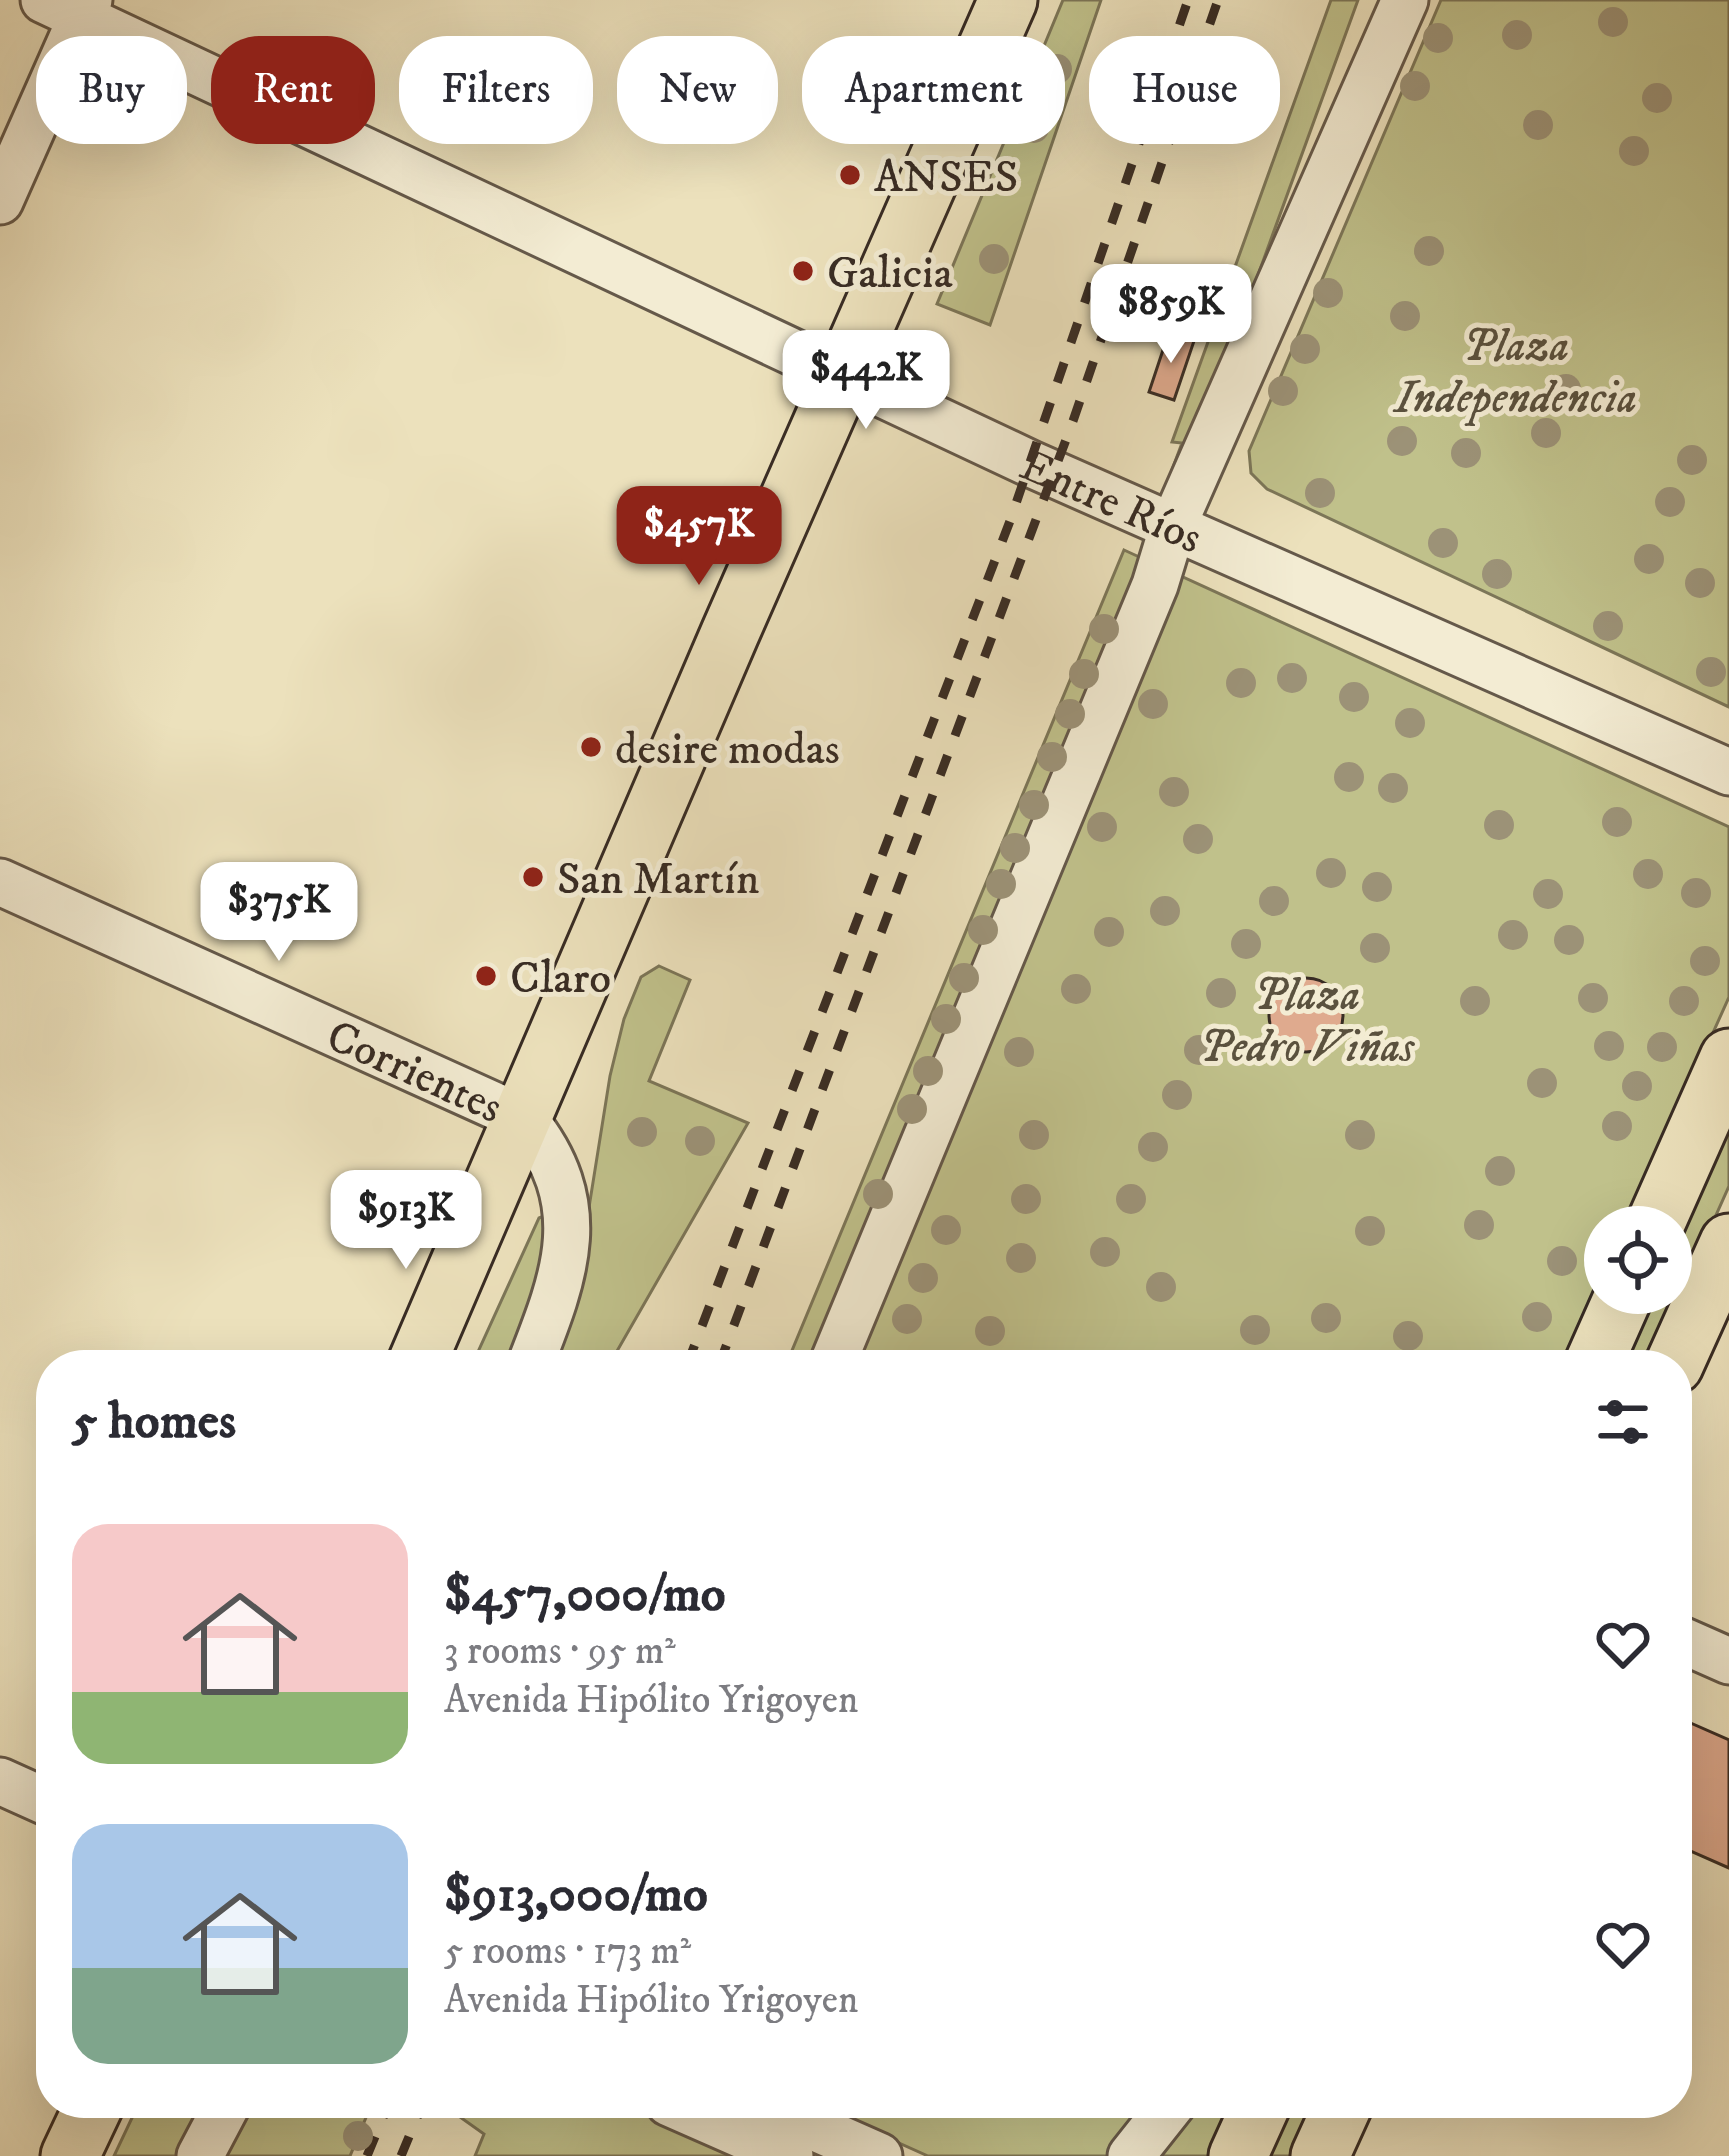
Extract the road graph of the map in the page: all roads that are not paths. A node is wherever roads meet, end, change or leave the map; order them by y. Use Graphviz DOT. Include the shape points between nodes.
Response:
graph roads {
  1 [pos="1008,0"];
  2 [pos="1405,0"];
  3 [pos="72,6"];
  4 [pos="0,201"];
  5 [pos="844,376"];
  6 [pos="1173,526"];
  7 [pos="1729,772"];
  8 [pos="0,882"];
  9 [pos="1729,1058"];
  10 [pos="524,1119"];
  11 [pos="1663,1206"];
  12 [pos="1729,1243"];
  13 [pos="1616,1314"];
  14 [pos="423,1350"];
  15 [pos="535,1350"];
  16 [pos="838,1350"];
  17 [pos="1600,1350"];
  18 [pos="1681,1350"];
  19 [pos="1692,1645"];
  20 [pos="1729,1661"];
  21 [pos="0,1781"];
  22 [pos="36,1797"];
  23 [pos="87,2118"];
  24 [pos="221,2118"];
  25 [pos="703,2118"];
  26 [pos="793,2118"];
  27 [pos="1161,2118"];
  28 [pos="1255,2118"];
  29 [pos="1337,2118"];
  30 [pos="70,2156"];
  31 [pos="200,2156"];
  32 [pos="790,2156"];
  33 [pos="879,2156"];
  34 [pos="1131,2156"];
  35 [pos="1238,2156"];
  36 [pos="1320,2156"];
  1 -- 5 [label="main road"];
  2 -- 6 [label="street"];
  3 -- 4 [label="street"];
  3 -- 5 [label="street, Entre Ríos"];
  5 -- 6 [label="street, Entre Ríos"];
  5 -- 10 [label="main road"];
  6 -- 7 [label="street, Entre Ríos"];
  6 -- 16 [label="street"];
  8 -- 10 [label="street, Corrientes"];
  9 -- 11 [label="main road"];
  10 -- 14 [label="main road"];
  10 -- 15 [label="street, Corrientes" via="548,1149 568,1237"];
  12 -- 18 [label="main road"];
  13 -- 17 [label="main road"];
  19 -- 20 [label="street"];
  21 -- 22 [label="street"];
  23 -- 30 [label="main road"];
  24 -- 31 [label="street"];
  25 -- 32 [label="street"];
  26 -- 33 [label="street"];
  27 -- 34 [label="street"];
  28 -- 35 [label="main road"];
  29 -- 36 [label="main road"];
}
